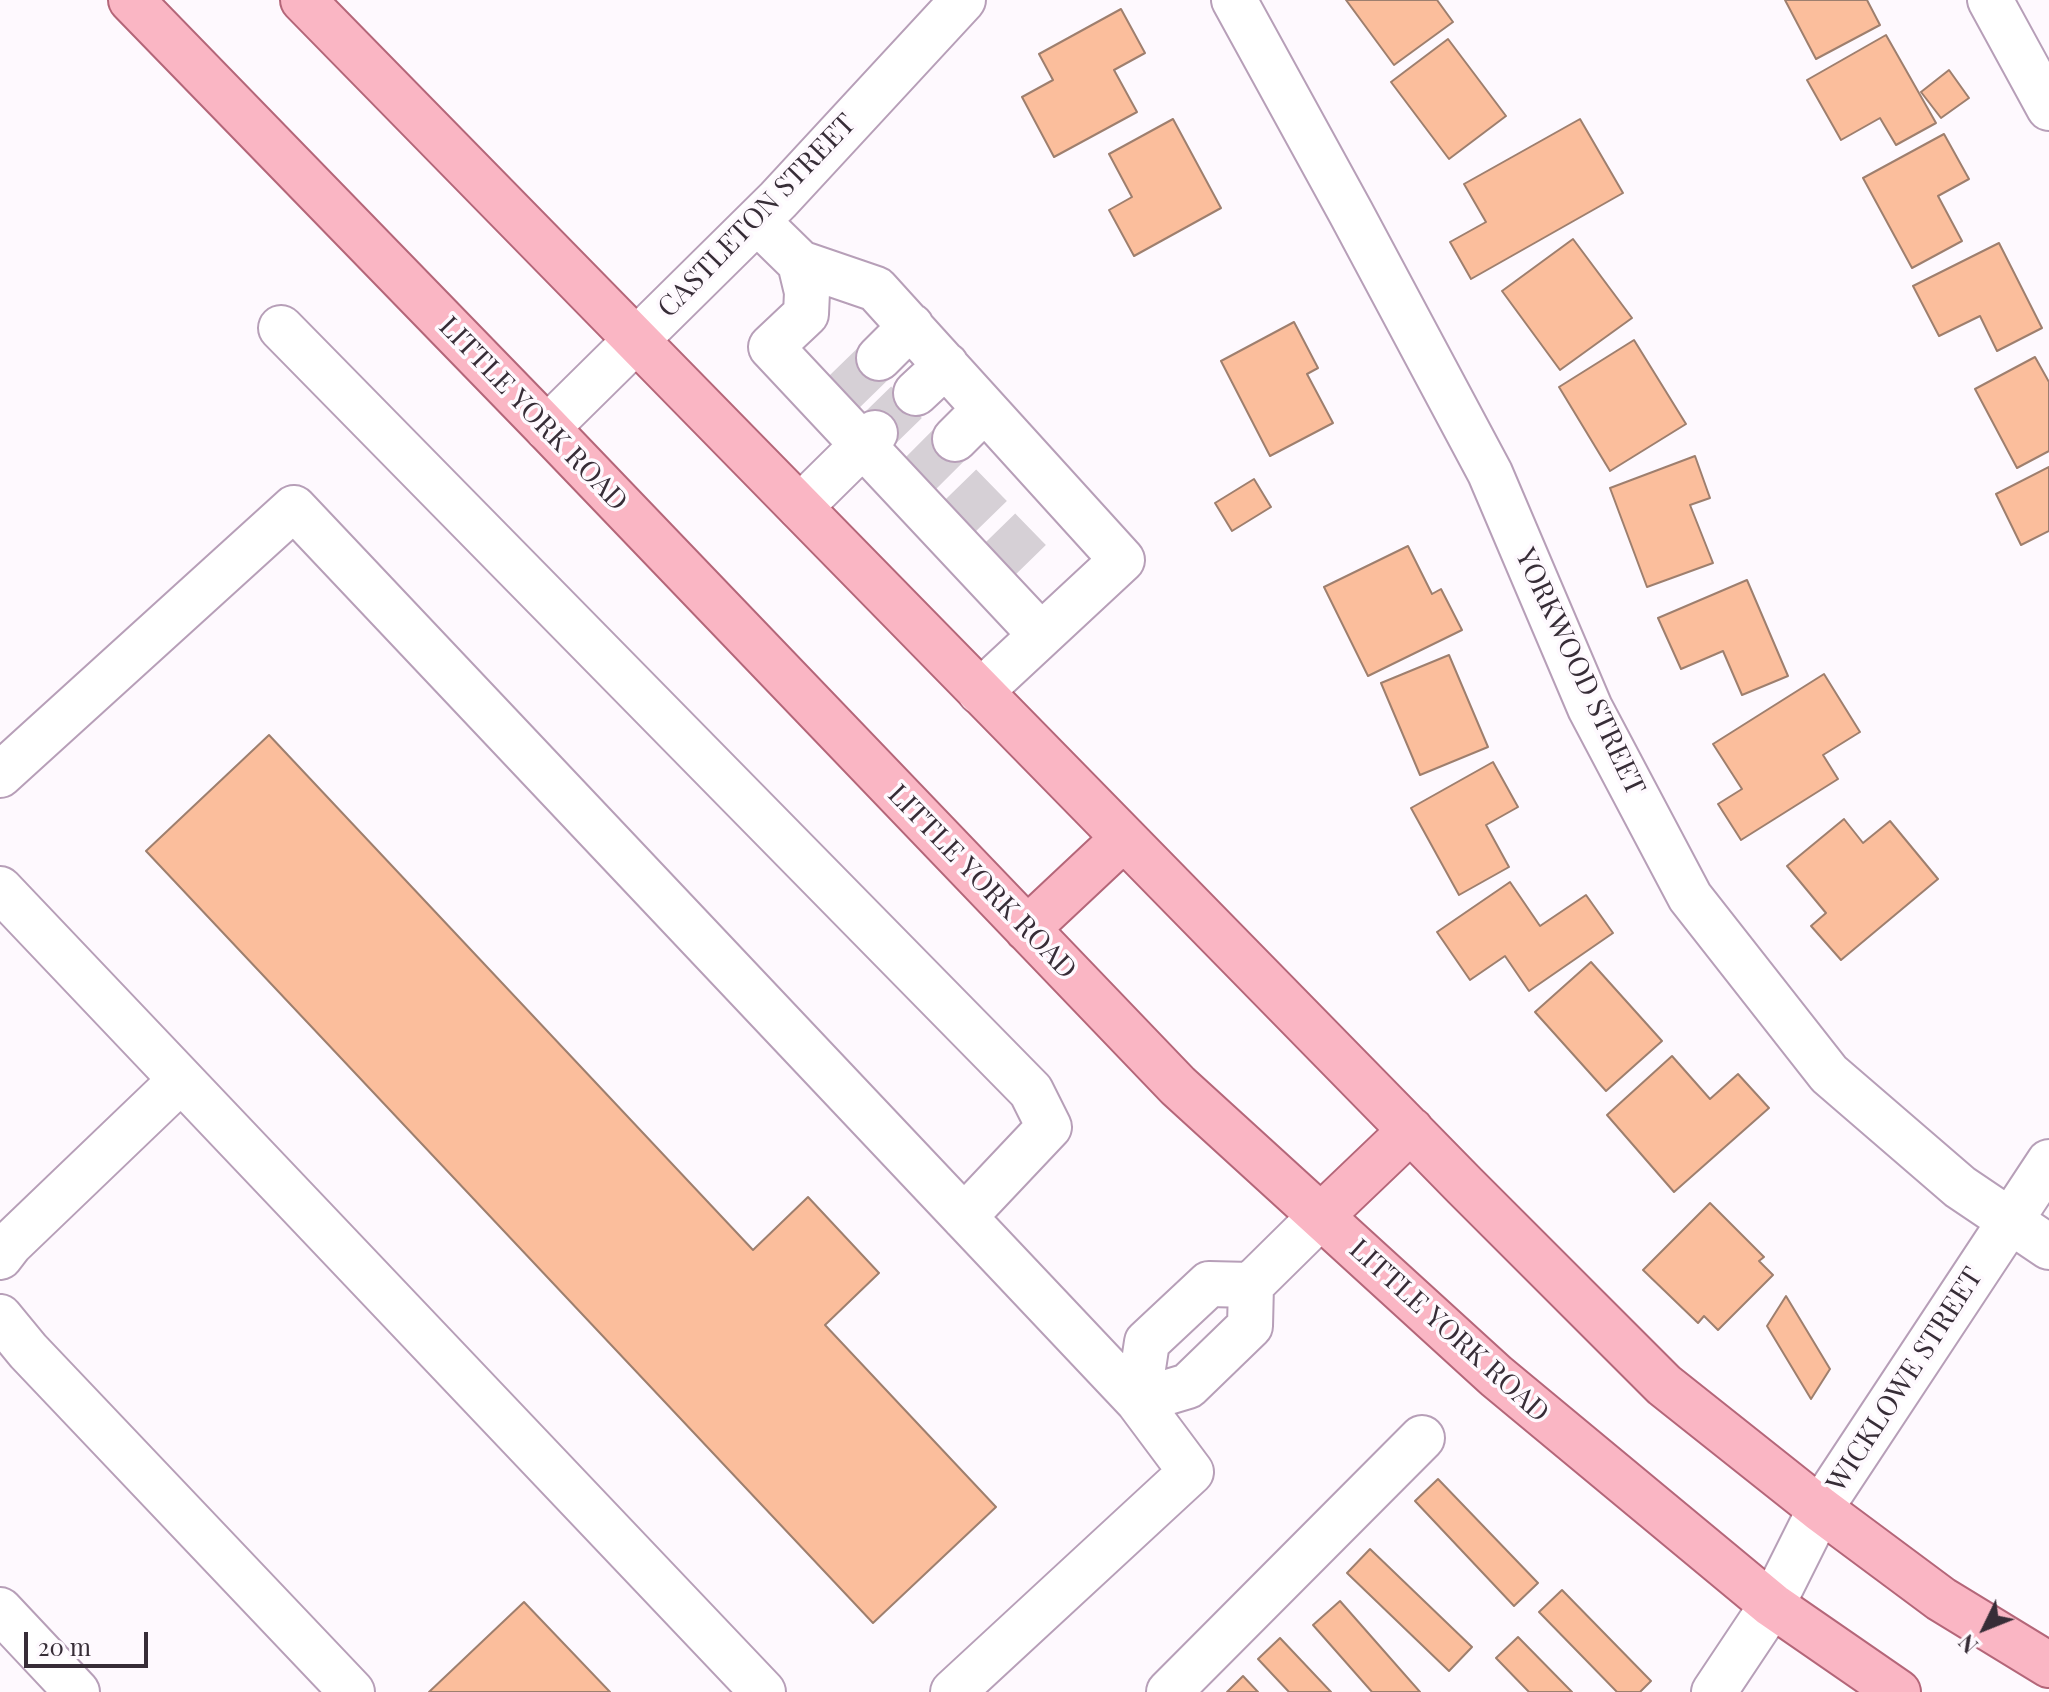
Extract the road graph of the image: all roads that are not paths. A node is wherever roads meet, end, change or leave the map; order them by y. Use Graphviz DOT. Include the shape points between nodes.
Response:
graph roads {
  1 [pos="131,0"];
  2 [pos="303,0"];
  3 [pos="963,0"];
  4 [pos="1234,0"];
  5 [pos="1990,0"];
  6 [pos="2049,108"];
  7 [pos="757,221"];
  8 [pos="800,263"];
  9 [pos="911,326"];
  10 [pos="281,328"];
  11 [pos="635,341"];
  12 [pos="879,358"];
  13 [pos="547,428"];
  14 [pos="869,439"];
  15 [pos="800,507"];
  16 [pos="1041,635"];
  17 [pos="980,692"];
  18 [pos="0,775"];
  19 [pos="1124,838"];
  20 [pos="0,889"];
  21 [pos="1027,929"];
  22 [pos="181,1080"];
  23 [pos="1411,1130"];
  24 [pos="2049,1162"];
  25 [pos="1321,1216"];
  26 [pos="964,1217"];
  27 [pos="2010,1221"];
  28 [pos="2049,1247"];
  29 [pos="0,1257"];
  30 [pos="1251,1285"];
  31 [pos="0,1317"];
  32 [pos="1138,1401"];
  33 [pos="1422,1438"];
  34 [pos="1820,1509"];
  35 [pos="1772,1605"];
  36 [pos="0,1610"];
  37 [pos="2049,1665"];
  38 [pos="1718,1691"];
  39 [pos="77,1692"];
  40 [pos="352,1692"];
  41 [pos="763,1692"];
  42 [pos="953,1692"];
  43 [pos="1169,1692"];
  44 [pos="1898,1692"];
  1 -- 13 [label="main road, LITTLE YORK ROAD"];
  2 -- 11 [label="main road"];
  3 -- 7 [label="street, CASTLETON STREET"];
  4 -- 27 [label="street, YORKWOOD STREET" via="1490,473 1590,708 1690,897 1829,1074 1960,1187"];
  5 -- 6 [label="street"];
  7 -- 8 [label="street"];
  7 -- 11 [label="street, CASTLETON STREET"];
  8 -- 9 [label="street" via="876,289"];
  8 -- 14 [label="street" via="806,314 771,347 835,401"];
  9 -- 12 [label="street"];
  9 -- 16 [label="street" via="931,379 970,424 1051,510 1122,560"];
  10 -- 26 [label="street" via="1031,1091 1049,1127"];
  11 -- 13 [label="street, CASTLETON STREET"];
  11 -- 15 [label="main road"];
  13 -- 21 [label="main road, LITTLE YORK ROAD"];
  14 -- 15 [label="street"];
  14 -- 16 [label="street" via="991,567"];
  15 -- 17 [label="main road"];
  16 -- 17 [label="street"];
  17 -- 19 [label="main road"];
  18 -- 26 [label="street" via="294,508"];
  19 -- 21 [label="main road"];
  19 -- 23 [label="main road"];
  20 -- 22 [label="street"];
  21 -- 25 [label="main road, LITTLE YORK ROAD" via="1178,1086"];
  22 -- 29 [label="street"];
  22 -- 41 [label="street"];
  23 -- 25 [label="main road"];
  23 -- 34 [label="main road" via="1664,1385"];
  24 -- 27 [label="street, WICKLOWE STREET"];
  25 -- 30 [label="street"];
  25 -- 35 [label="main road, LITTLE YORK ROAD" via="1496,1376"];
  26 -- 32 [label="street"];
  27 -- 28 [label="street, YORKWOOD STREET"];
  27 -- 34 [label="street, WICKLOWE STREET"];
  30 -- 32 [label="street" via="1250,1326 1188,1386"];
  30 -- 32 [label="street" via="1209,1284 1147,1342"];
  31 -- 40 [label="street"];
  32 -- 42 [label="street" via="1191,1472"];
  33 -- 43 [label="street"];
  34 -- 35 [label="street, WICKLOWE STREET"];
  34 -- 37 [label="main road" via="1941,1599"];
  35 -- 38 [label="street, WICKLOWE STREET"];
  35 -- 44 [label="main road, LITTLE YORK ROAD"];
  36 -- 39 [label="street"];
}
